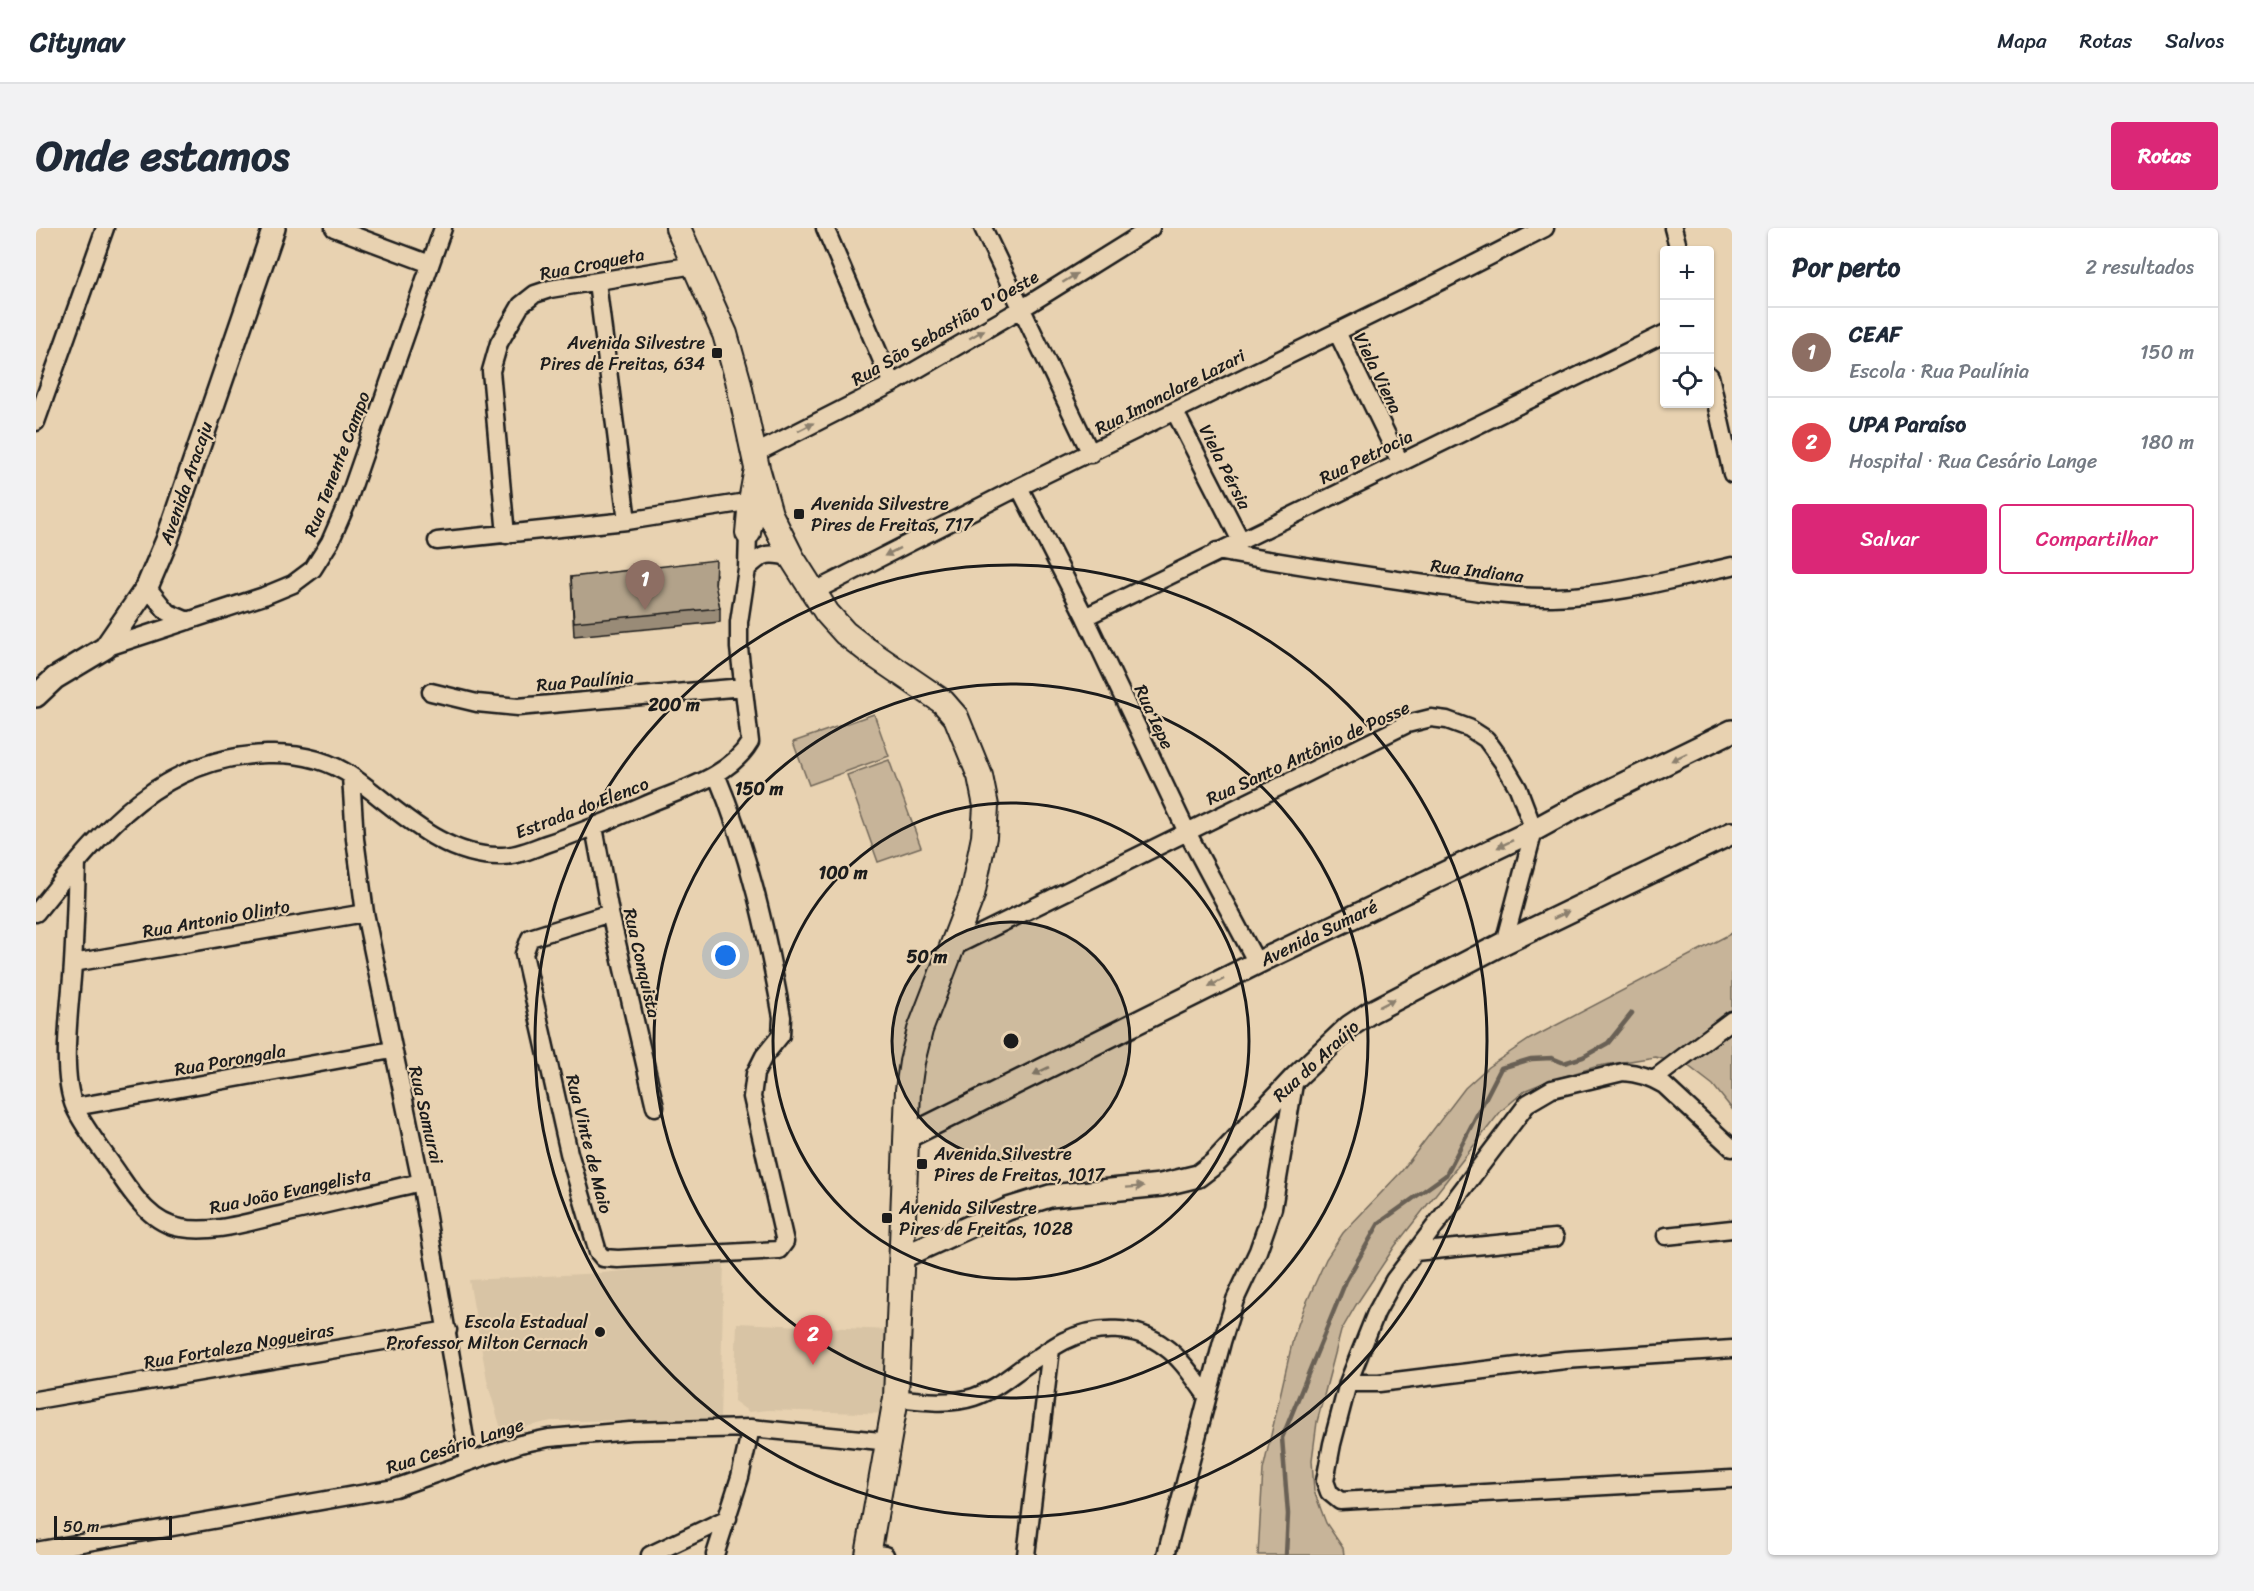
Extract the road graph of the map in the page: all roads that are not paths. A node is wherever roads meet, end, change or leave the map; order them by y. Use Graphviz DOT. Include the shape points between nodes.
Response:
graph roads {
  1 [pos="105,228"];
  2 [pos="274,228"];
  3 [pos="334,228"];
  4 [pos="443,228"];
  5 [pos="678,228"];
  6 [pos="825,228"];
  7 [pos="983,228"];
  8 [pos="1151,228"];
  9 [pos="1545,228"];
  10 [pos="1673,228"];
  11 [pos="1678,246"];
  12 [pos="430,264"];
  13 [pos="694,265"];
  14 [pos="597,282"];
  15 [pos="1021,309"];
  16 [pos="1337,332"];
  17 [pos="1660,336"];
  18 [pos="892,384"];
  19 [pos="1714,394"];
  20 [pos="1175,412"];
  21 [pos="36,422"];
  22 [pos="1090,454"];
  23 [pos="756,461"];
  24 [pos="1400,462"];
  25 [pos="1732,474"];
  26 [pos="1019,488"];
  27 [pos="763,506"];
  28 [pos="627,521"];
  29 [pos="748,533"];
  30 [pos="506,535"];
  31 [pos="1240,539"];
  32 [pos="437,541"];
  33 [pos="1217,551"];
  34 [pos="792,558"];
  35 [pos="1732,567"];
  36 [pos="747,569"];
  37 [pos="147,586"];
  38 [pos="813,592"];
  39 [pos="1085,616"];
  40 [pos="188,621"];
  41 [pos="105,648"];
  42 [pos="743,687"];
  43 [pos="431,692"];
  44 [pos="36,696"];
  45 [pos="1732,731"];
  46 [pos="716,774"];
  47 [pos="351,776"];
  48 [pos="594,827"];
  49 [pos="1534,830"];
  50 [pos="1187,832"];
  51 [pos="1732,833"];
  52 [pos="77,863"];
  53 [pos="36,913"];
  54 [pos="365,913"];
  55 [pos="610,914"];
  56 [pos="1504,943"];
  57 [pos="951,948"];
  58 [pos="73,963"];
  59 [pos="1257,963"];
  60 [pos="1732,1020"];
  61 [pos="392,1050"];
  62 [pos="1295,1078"];
  63 [pos="1654,1079"];
  64 [pos="75,1107"];
  65 [pos="655,1107"];
  66 [pos="907,1137"];
  67 [pos="1732,1148"];
  68 [pos="421,1182"];
  69 [pos="1732,1229"];
  70 [pos="1666,1236"];
  71 [pos="1555,1238"];
  72 [pos="1415,1252"];
  73 [pos="901,1258"];
  74 [pos="448,1330"];
  75 [pos="1051,1349"];
  76 [pos="1732,1349"];
  77 [pos="1348,1383"];
  78 [pos="1208,1396"];
  79 [pos="896,1398"];
  80 [pos="36,1400"];
  81 [pos="751,1428"];
  82 [pos="890,1442"];
  83 [pos="469,1462"];
  84 [pos="1732,1479"];
  85 [pos="728,1518"];
  86 [pos="36,1551"];
  87 [pos="874,1554"];
  88 [pos="650,1555"];
  89 [pos="716,1555"];
  90 [pos="1026,1555"];
  91 [pos="1166,1555"];
  1 -- 21 [label="street"];
  2 -- 37 [label="street, Avenida Aracaju" via="167,540"];
  3 -- 12 [label="street"];
  4 -- 12 [label="street, Rua Tenente Campo"];
  5 -- 13 [label="main road"];
  6 -- 18 [label="street"];
  7 -- 15 [label="street"];
  15 -- 8 [label="street, Rua São Sebastião D'Oeste, one-way"];
  9 -- 16 [label="street, Rua Imonclare Lazari"];
  10 -- 11 [label="street"];
  12 -- 40 [label="street, Rua Tenente Campo" via="347,503 313,569 294,584"];
  13 -- 14 [label="street, Rua Croqueta"];
  13 -- 23 [label="main road" via="724,334"];
  14 -- 28 [label="street"];
  14 -- 30 [label="street, Rua Croqueta" via="535,294 521,305 494,356 491,371"];
  18 -- 15 [label="street, Rua São Sebastião D'Oeste, one-way"];
  15 -- 22 [label="street"];
  16 -- 20 [label="street, Rua Imonclare Lazari"];
  16 -- 24 [label="street, Viela Viena"];
  17 -- 24 [label="street, Rua Petrocia"];
  23 -- 18 [label="street, Rua São Sebastião D'Oeste, one-way"];
  19 -- 25 [label="street"];
  20 -- 22 [label="street, Rua Imonclare Lazari"];
  20 -- 31 [label="street, Viela Pérsia"];
  22 -- 26 [label="street, Rua Imonclare Lazari"];
  23 -- 27 [label="main road"];
  24 -- 31 [label="street, Rua Petrocia"];
  26 -- 38 [label="street, Rua Imonclare Lazari, one-way"];
  26 -- 39 [label="street, Rua Iepe"];
  27 -- 28 [label="street"];
  27 -- 29 [label="main road"];
  27 -- 34 [label="main road"];
  28 -- 30 [label="street"];
  29 -- 36 [label="street, Estrada do Elenco"];
  30 -- 32 [label="street"];
  31 -- 33 [label="street, Rua Petrocia"];
  33 -- 35 [label="street, Rua Indiana" via="1335,572 1551,598 1586,596"];
  33 -- 39 [label="street, Rua Petrocia"];
  34 -- 36 [label="street" via="766,554"];
  34 -- 38 [label="main road"];
  36 -- 42 [label="street, Estrada do Elenco" via="739,622"];
  37 -- 40 [label="street" via="167,612"];
  37 -- 41 [label="street, Avenida Aracaju"];
  38 -- 57 [label="main road" via="845,633 943,702 956,717 972,751 986,806 984,837 972,895"];
  39 -- 50 [label="street, Rua Iepe"];
  40 -- 41 [label="street, Rua Tenente Campo"];
  41 -- 44 [label="street, Avenida Aracaju" via="55,678"];
  42 -- 43 [label="street, Rua Paulínia" via="518,707 477,703"];
  42 -- 46 [label="street, Estrada do Elenco" via="750,742 736,760"];
  45 -- 49 [label="street, Avenida Sumaré, one-way"];
  46 -- 48 [label="street, Estrada do Elenco"];
  46 -- 55 [label="street, Rua Vinte de Maio" via="754,886 782,1017 781,1035 755,1074 752,1098 785,1242 779,1250 618,1259 603,1258 598,1252 569,1153 524,954 530,938"];
  47 -- 48 [label="street, Estrada do Elenco" via="436,838 482,855 517,854"];
  47 -- 52 [label="street, Estrada do Elenco" via="328,763 290,753 251,754 206,764 167,780 125,811"];
  47 -- 54 [label="street, Rua Samurai"];
  48 -- 55 [label="street, Rua Conquista"];
  49 -- 50 [label="street, Rua Santo Antônio de Posse" via="1518,788 1486,739 1469,728 1431,718 1407,724"];
  49 -- 56 [label="street"];
  49 -- 59 [label="street, Avenida Sumaré, one-way"];
  50 -- 57 [label="street, Rua Santo Antônio de Posse"];
  50 -- 59 [label="street, Rua Iepe"];
  56 -- 51 [label="street, Rua do Araújo, one-way"];
  52 -- 53 [label="street, Estrada do Elenco"];
  52 -- 58 [label="street, Rua João Evangelista"];
  54 -- 58 [label="street, Rua Antonio Olinto"];
  54 -- 61 [label="street, Rua Samurai"];
  55 -- 65 [label="street, Rua Conquista"];
  62 -- 56 [label="street, Rua do Araújo, one-way" via="1350,1026 1371,1012"];
  57 -- 66 [label="main road" via="912,1062"];
  58 -- 64 [label="street, Rua João Evangelista" via="68,1060"];
  59 -- 66 [label="street, Avenida Sumaré, one-way"];
  60 -- 63 [label="street"];
  61 -- 64 [label="street, Rua Porongala"];
  61 -- 68 [label="street, Rua Samurai"];
  73 -- 62 [label="street, Rua do Araújo, one-way" via="1008,1209 1050,1196 1161,1185 1198,1176"];
  62 -- 78 [label="street" via="1274,1208 1235,1300"];
  63 -- 67 [label="street"];
  63 -- 72 [label="street" via="1623,1072 1552,1089 1536,1097 1522,1110"];
  64 -- 68 [label="street, Rua João Evangelista" via="129,1189 152,1215 179,1228 199,1230 244,1223"];
  66 -- 73 [label="main road"];
  68 -- 74 [label="street, Rua Samurai"];
  69 -- 70 [label="street"];
  71 -- 72 [label="street"];
  72 -- 77 [label="street" via="1376,1313"];
  73 -- 79 [label="main road"];
  74 -- 80 [label="street, Rua Fortaleza Nogueiras"];
  74 -- 83 [label="street, Rua Samurai"];
  75 -- 78 [label="street" via="1094,1331 1121,1329 1143,1335 1165,1347"];
  75 -- 79 [label="street" via="975,1397 925,1401"];
  75 -- 90 [label="street"];
  76 -- 77 [label="street" via="1565,1360 1380,1383"];
  77 -- 84 [label="street" via="1326,1481 1329,1492 1340,1501"];
  78 -- 91 [label="street"];
  79 -- 82 [label="main road"];
  81 -- 82 [label="street, Rua Cesário Lange"];
  81 -- 83 [label="street, Rua Cesário Lange" via="549,1438"];
  81 -- 85 [label="street"];
  82 -- 87 [label="main road"];
  83 -- 86 [label="street, Rua Cesário Lange" via="394,1488"];
  85 -- 88 [label="street"];
  85 -- 89 [label="street"];
}
